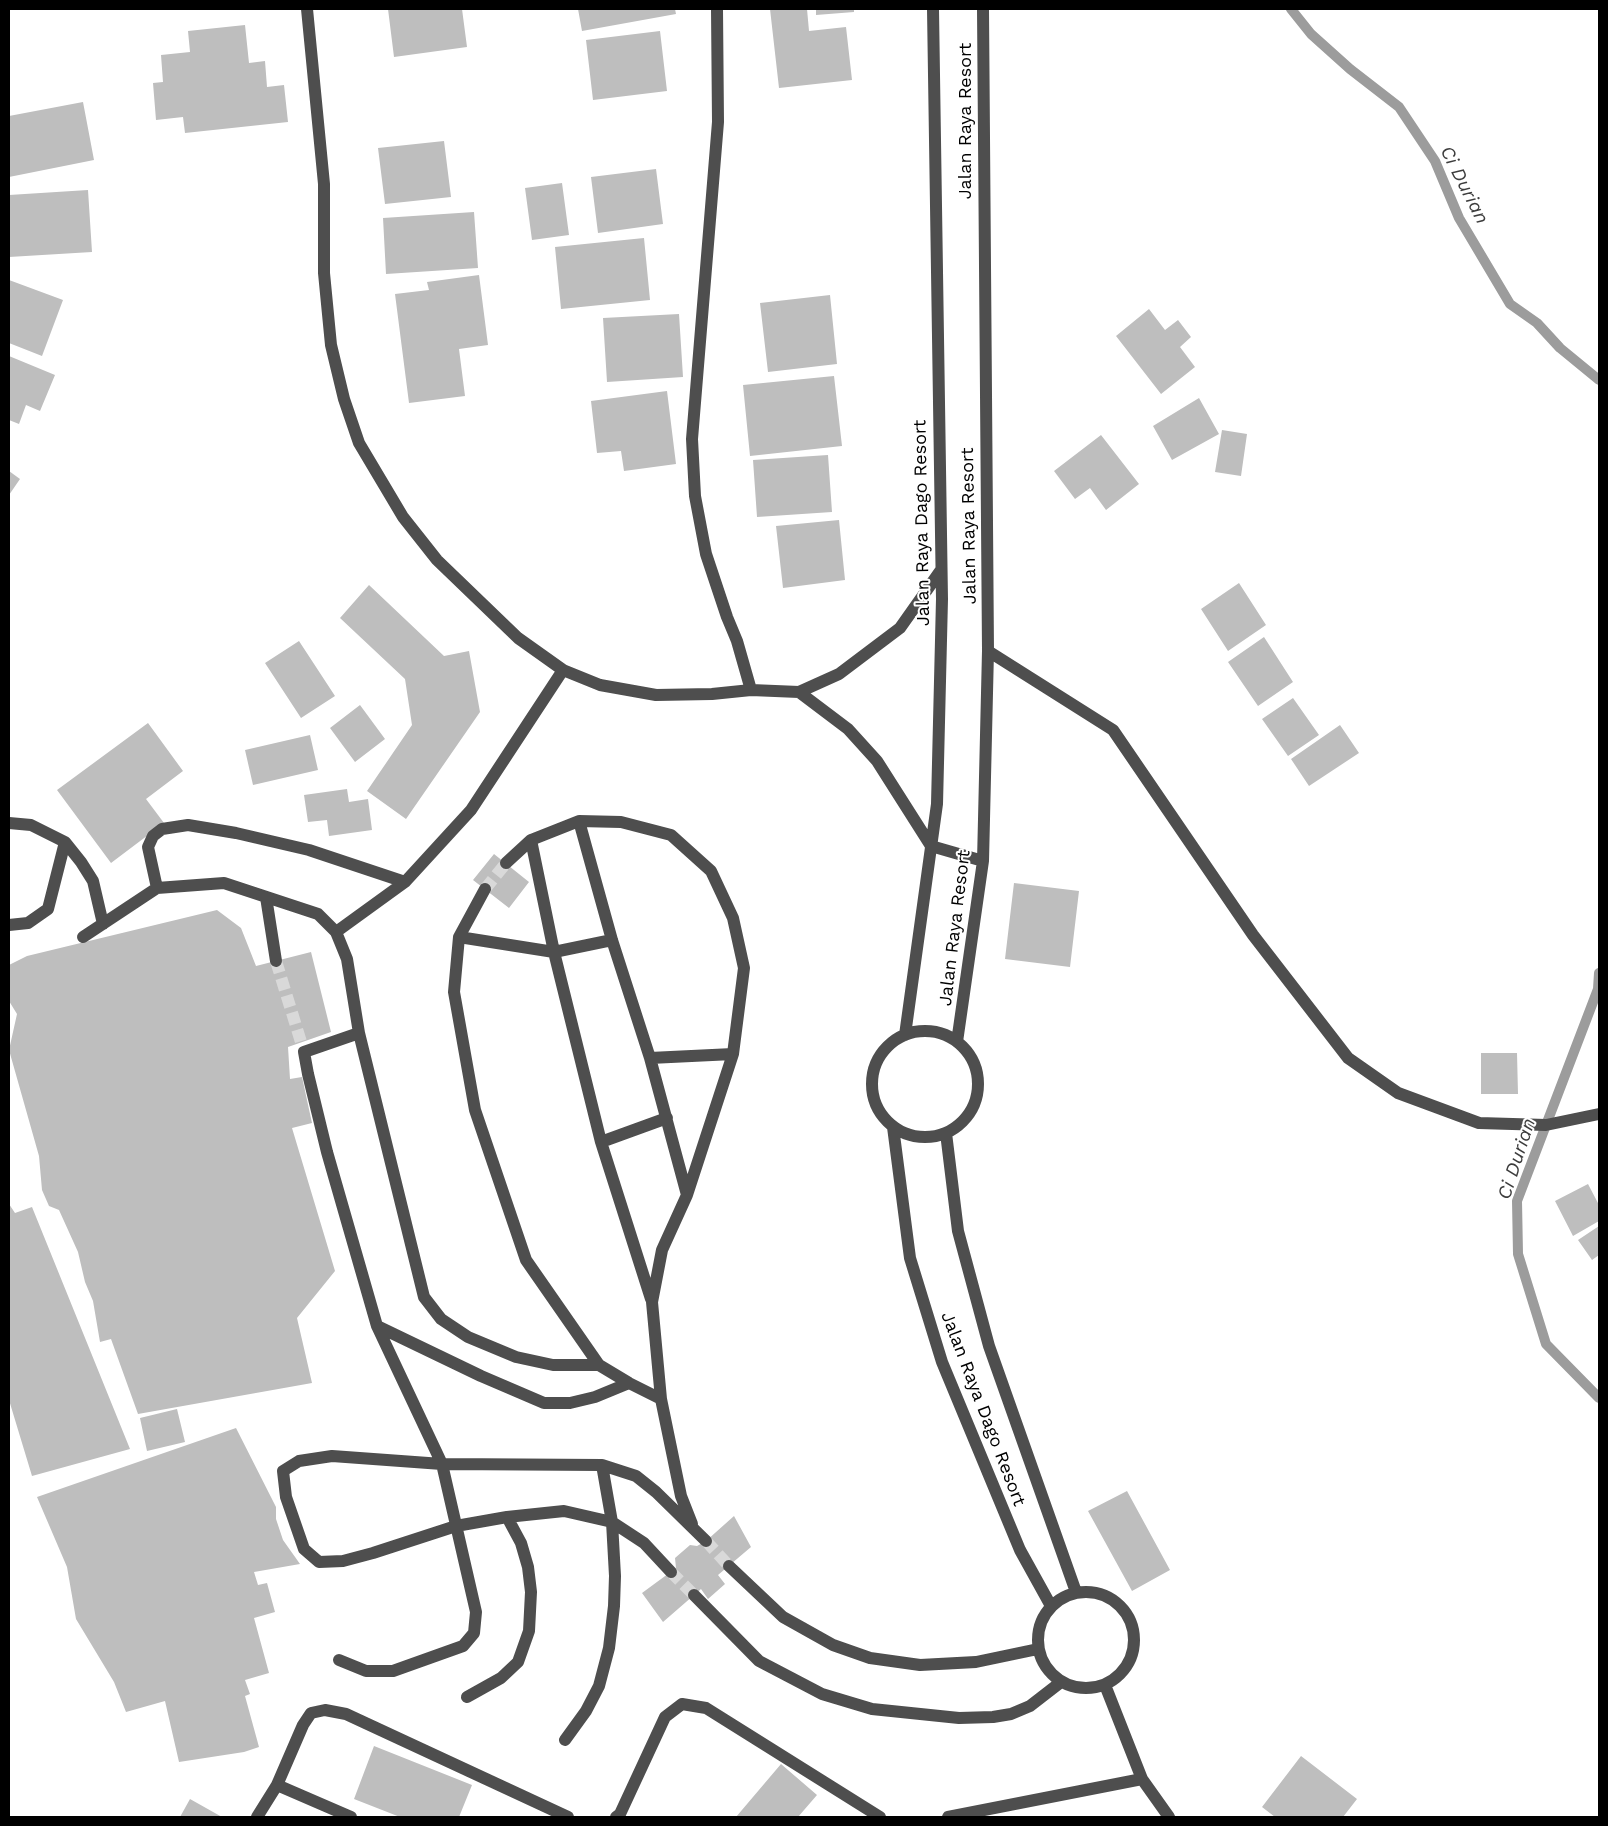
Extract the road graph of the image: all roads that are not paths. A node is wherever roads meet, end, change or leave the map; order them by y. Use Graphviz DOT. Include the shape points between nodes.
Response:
graph roads {
  1 [pos="307,9"];
  2 [pos="717,9"];
  3 [pos="932,9"];
  4 [pos="983,9"];
  5 [pos="942,570"];
  6 [pos="988,652"];
  7 [pos="563,670"];
  8 [pos="751,690"];
  9 [pos="799,692"];
  10 [pos="578,821"];
  11 [pos="9,823"];
  12 [pos="531,840"];
  13 [pos="65,842"];
  14 [pos="931,846"];
  15 [pos="983,861"];
  16 [pos="506,863"];
  17 [pos="405,882"];
  18 [pos="157,888"];
  19 [pos="485,889"];
  20 [pos="266,897"];
  21 [pos="103,924"];
  22 [pos="9,925"];
  23 [pos="336,932"];
  24 [pos="83,937"];
  25 [pos="459,937"];
  26 [pos="612,940"];
  27 [pos="554,952"];
  28 [pos="276,961"];
  29 [pos="360,1033"];
  30 [pos="905,1035"];
  31 [pos="957,1042"];
  32 [pos="733,1054"];
  33 [pos="650,1058"];
  34 [pos="1599,1114"];
  35 [pos="667,1118"];
  36 [pos="893,1127"];
  37 [pos="946,1133"];
  38 [pos="601,1142"];
  39 [pos="687,1195"];
  40 [pos="652,1302"];
  41 [pos="377,1326"];
  42 [pos="599,1364"];
  43 [pos="629,1383"];
  44 [pos="661,1399"];
  45 [pos="442,1464"];
  46 [pos="602,1465"];
  47 [pos="507,1516"];
  48 [pos="612,1522"];
  49 [pos="456,1526"];
  50 [pos="694,1528"];
  51 [pos="706,1542"];
  52 [pos="729,1566"];
  53 [pos="671,1572"];
  54 [pos="1076,1592"];
  55 [pos="694,1594"];
  56 [pos="1051,1606"];
  57 [pos="1038,1649"];
  58 [pos="339,1660"];
  59 [pos="1061,1682"];
  60 [pos="1105,1686"];
  61 [pos="467,1697"];
  62 [pos="565,1740"];
  63 [pos="1142,1779"];
  64 [pos="277,1785"];
  65 [pos="257,1817"];
  66 [pos="351,1817"];
  67 [pos="568,1817"];
  68 [pos="616,1817"];
  69 [pos="880,1817"];
  70 [pos="948,1817"];
  71 [pos="1169,1817"];
  1 -- 7 [label="street" via="324,184 324,273 331,345 359,443 403,517 437,560 518,638"];
  2 -- 8 [label="street" via="718,122 692,439 695,496 706,554"];
  3 -- 5 [label="street, Jalan Raya Dago Resort"];
  4 -- 6 [label="street, Jalan Raya Resort"];
  5 -- 9 [label="street" via="900,628 839,674"];
  5 -- 14 [label="street, Jalan Raya Dago Resort" via="937,804"];
  6 -- 15 [label="street, Jalan Raya Resort"];
  6 -- 34 [label="street" via="1113,730 1253,936 1348,1058 1398,1093 1479,1123 1546,1125"];
  7 -- 8 [label="street" via="600,685 656,695"];
  7 -- 17 [label="street" via="471,810"];
  8 -- 9 [label="street"];
  9 -- 14 [label="street" via="848,729 877,761"];
  10 -- 12 [label="street"];
  10 -- 26 [label="street"];
  10 -- 32 [label="street" via="621,822 671,836 711,871 733,918 744,968"];
  11 -- 13 [label="street" via="31,825"];
  12 -- 16 [label="street"];
  12 -- 27 [label="street"];
  13 -- 21 [label="street" via="93,881"];
  13 -- 22 [label="street" via="48,909 28,923"];
  14 -- 15 [label="street"];
  14 -- 30 [label="street, Jalan Raya Dago Resort"];
  15 -- 31 [label="street, Jalan Raya Resort"];
  17 -- 18 [label="street" via="309,850 188,826 162,829 153,836 148,847"];
  17 -- 23 [label="street"];
  18 -- 20 [label="street" via="224,883"];
  18 -- 21 [label="street"];
  19 -- 25 [label="street"];
  20 -- 23 [label="street" via="318,914"];
  20 -- 28 [label="street"];
  21 -- 24 [label="street"];
  23 -- 29 [label="street" via="347,959"];
  25 -- 27 [label="street"];
  25 -- 42 [label="street" via="454,992 475,1110 526,1260"];
  26 -- 27 [label="street"];
  26 -- 33 [label="street"];
  27 -- 38 [label="street"];
  29 -- 41 [label="street" via="302,1047 327,1152"];
  29 -- 42 [label="street" via="424,1297 441,1319 468,1337 516,1357 553,1365"];
  30 -- 31 [label="street" via="922,1031 941,1033"];
  30 -- 36 [label="street" via="889,1045 879,1057 874,1071 875,1102"];
  31 -- 37 [label="street" via="970,1055 977,1072 978,1091 973,1108 962,1123"];
  32 -- 33 [label="street"];
  32 -- 39 [label="street"];
  33 -- 35 [label="street"];
  35 -- 38 [label="street"];
  35 -- 39 [label="street"];
  36 -- 37 [label="street" via="910,1135 929,1137"];
  36 -- 56 [label="street, Jalan Raya Dago Resort" via="910,1258 942,1362 1020,1550"];
  37 -- 54 [label="street, Jalan Raya Dago Resort" via="958,1231 989,1346"];
  38 -- 40 [label="street"];
  39 -- 40 [label="street" via="662,1250"];
  40 -- 44 [label="street"];
  41 -- 43 [label="street" via="544,1403 570,1404"];
  41 -- 45 [label="street"];
  42 -- 43 [label="street"];
  43 -- 44 [label="street"];
  44 -- 50 [label="street" via="681,1496"];
  45 -- 46 [label="street"];
  45 -- 49 [label="street"];
  45 -- 49 [label="street" via="332,1456 298,1461 283,1470 286,1497 304,1549 319,1562 343,1561"];
  46 -- 48 [label="street"];
  46 -- 50 [label="street" via="636,1476"];
  47 -- 48 [label="street" via="564,1511"];
  47 -- 49 [label="street"];
  47 -- 61 [label="street" via="521,1543 528,1567 530,1631 518,1662 501,1678"];
  48 -- 53 [label="street" via="644,1543"];
  48 -- 62 [label="street" via="615,1576 609,1648 599,1686"];
  49 -- 58 [label="street" via="476,1612 474,1633 463,1646 393,1672 366,1672"];
  50 -- 51 [label="street"];
  52 -- 57 [label="street" via="783,1617 833,1645 870,1658 920,1665 976,1662"];
  54 -- 56 [label="street"];
  54 -- 60 [label="street" via="1107,1596 1130,1618 1134,1649 1118,1677"];
  55 -- 59 [label="street" via="759,1661 822,1694 872,1709 950,1717 993,1717 1030,1706"];
  56 -- 57 [label="street" via="1042,1619"];
  57 -- 59 [label="street" via="1043,1663"];
  59 -- 60 [label="street" via="1075,1688"];
  60 -- 63 [label="street"];
  63 -- 70 [label="street"];
  63 -- 71 [label="street"];
  64 -- 65 [label="street"];
  64 -- 66 [label="street"];
  64 -- 67 [label="street" via="303,1724 311,1713 325,1710 346,1714"];
  68 -- 69 [label="street" via="666,1717 682,1704 706,1708"];
}
